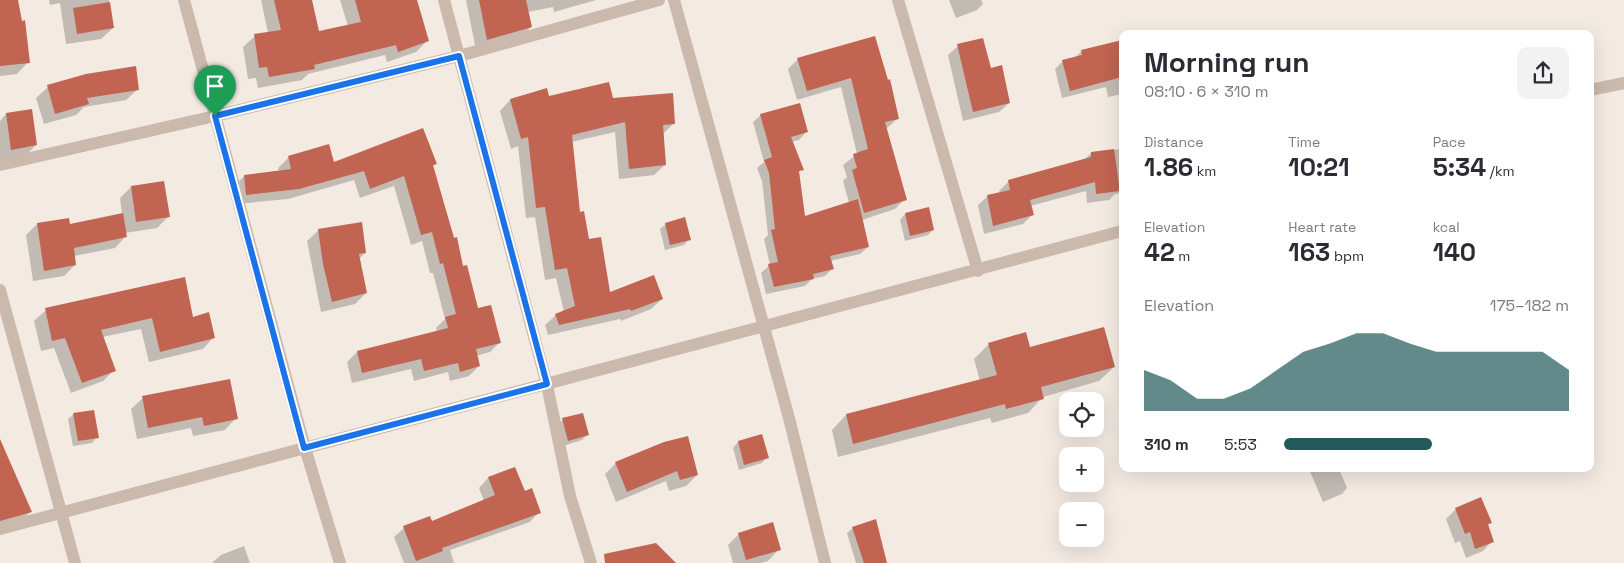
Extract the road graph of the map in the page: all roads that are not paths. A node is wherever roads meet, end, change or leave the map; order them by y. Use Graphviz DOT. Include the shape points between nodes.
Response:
graph roads {
  1 [pos="184,0"];
  2 [pos="444,0"];
  3 [pos="659,0"];
  4 [pos="674,0"];
  5 [pos="898,0"];
  6 [pos="459,56"];
  7 [pos="1624,83"];
  8 [pos="1594,89"];
  9 [pos="215,116"];
  10 [pos="0,165"];
  11 [pos="1119,232"];
  12 [pos="978,270"];
  13 [pos="0,290"];
  14 [pos="763,327"];
  15 [pos="547,384"];
  16 [pos="304,448"];
  17 [pos="60,513"];
  18 [pos="0,529"];
  19 [pos="75,563"];
  20 [pos="340,563"];
  21 [pos="592,563"];
  22 [pos="824,563"];
  1 -- 9 [label="street"];
  2 -- 6 [label="street"];
  3 -- 6 [label="street"];
  4 -- 14 [label="street"];
  5 -- 12 [label="street"];
  6 -- 9 [label="street"];
  6 -- 15 [label="street"];
  7 -- 8 [label="street"];
  9 -- 10 [label="street"];
  9 -- 16 [label="street"];
  11 -- 12 [label="street"];
  12 -- 14 [label="street"];
  13 -- 17 [label="street"];
  14 -- 15 [label="street"];
  14 -- 22 [label="street"];
  15 -- 16 [label="street"];
  15 -- 21 [label="street" via="570,496"];
  16 -- 17 [label="street"];
  16 -- 20 [label="street"];
  17 -- 18 [label="street"];
  17 -- 19 [label="street"];
}
